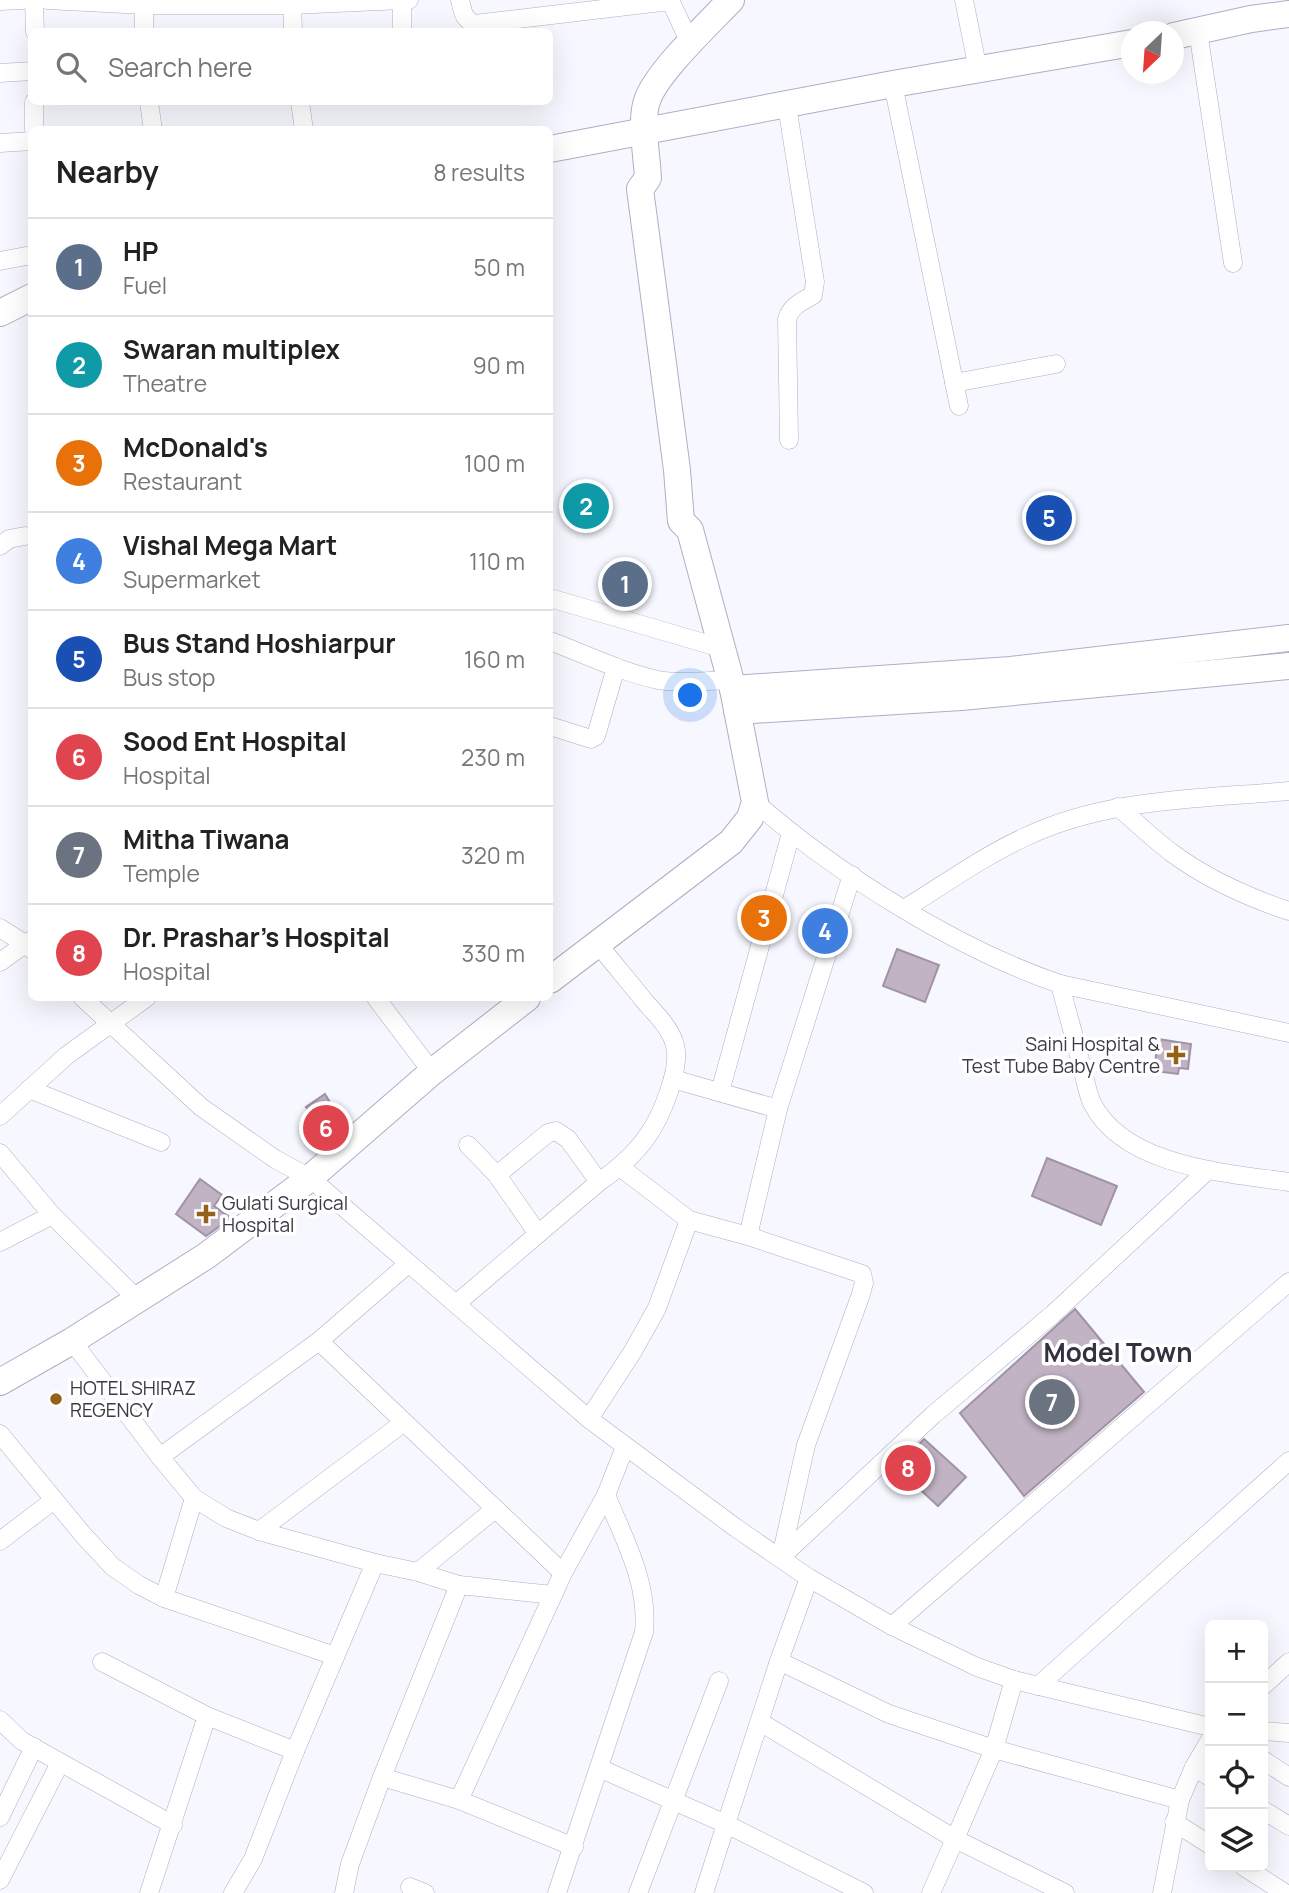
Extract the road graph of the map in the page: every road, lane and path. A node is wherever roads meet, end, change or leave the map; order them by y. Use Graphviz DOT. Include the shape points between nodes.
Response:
graph roads {
  1 [pos="23,0"];
  2 [pos="34,0"];
  3 [pos="47,0"];
  4 [pos="460,0"];
  5 [pos="670,0"];
  6 [pos="731,0"];
  7 [pos="964,0"];
  8 [pos="0,1"];
  9 [pos="405,1"];
  10 [pos="292,2"];
  11 [pos="144,3"];
  12 [pos="1252,9"];
  13 [pos="1289,13"];
  14 [pos="35,28"];
  15 [pos="144,28"];
  16 [pos="293,28"];
  17 [pos="402,28"];
  18 [pos="1186,34"];
  19 [pos="690,43"];
  20 [pos="1121,45"];
  21 [pos="978,70"];
  22 [pos="28,71"];
  23 [pos="0,73"];
  24 [pos="894,84"];
  25 [pos="34,105"];
  26 [pos="149,105"];
  27 [pos="300,105"];
  28 [pos="787,106"];
  29 [pos="34,126"];
  30 [pos="152,126"];
  31 [pos="303,126"];
  32 [pos="646,130"];
  33 [pos="28,141"];
  34 [pos="0,143"];
  35 [pos="553,148"];
  36 [pos="28,256"];
  37 [pos="0,261"];
  38 [pos="1233,263"];
  39 [pos="28,299"];
  40 [pos="0,313"];
  41 [pos="1056,364"];
  42 [pos="954,383"];
  43 [pos="959,407"];
  44 [pos="789,440"];
  45 [pos="28,538"];
  46 [pos="0,545"];
  47 [pos="553,599"];
  48 [pos="1289,638"];
  49 [pos="553,642"];
  50 [pos="721,648"];
  51 [pos="1289,666"];
  52 [pos="616,667"];
  53 [pos="873,691"];
  54 [pos="733,693"];
  55 [pos="553,727"];
  56 [pos="1289,791"];
  57 [pos="755,802"];
  58 [pos="1118,807"];
  59 [pos="791,833"];
  60 [pos="852,875"];
  61 [pos="904,909"];
  62 [pos="1289,911"];
  63 [pos="0,928"];
  64 [pos="28,944"];
  65 [pos="598,944"];
  66 [pos="28,946"];
  67 [pos="0,962"];
  68 [pos="553,979"];
  69 [pos="1060,984"];
  70 [pos="86,1001"];
  71 [pos="142,1001"];
  72 [pos="378,1001"];
  73 [pos="523,1001"];
  74 [pos="110,1022"];
  75 [pos="1289,1033"];
  76 [pos="432,1072"];
  77 [pos="673,1079"];
  78 [pos="29,1090"];
  79 [pos="720,1092"];
  80 [pos="778,1109"];
  81 [pos="0,1116"];
  82 [pos="161,1142"];
  83 [pos="468,1145"];
  84 [pos="0,1153"];
  85 [pos="620,1167"];
  86 [pos="1208,1170"];
  87 [pos="497,1175"];
  88 [pos="310,1178"];
  89 [pos="599,1182"];
  90 [pos="1289,1182"];
  91 [pos="52,1215"];
  92 [pos="689,1220"];
  93 [pos="538,1234"];
  94 [pos="748,1236"];
  95 [pos="0,1242"];
  96 [pos="408,1264"];
  97 [pos="1289,1282"];
  98 [pos="137,1299"];
  99 [pos="456,1304"];
  100 [pos="72,1341"];
  101 [pos="318,1341"];
  102 [pos="0,1382"];
  103 [pos="589,1419"];
  104 [pos="403,1423"];
  105 [pos="0,1434"];
  106 [pos="625,1447"];
  107 [pos="160,1457"];
  108 [pos="1289,1461"];
  109 [pos="606,1495"];
  110 [pos="194,1497"];
  111 [pos="54,1500"];
  112 [pos="495,1509"];
  113 [pos="259,1531"];
  114 [pos="0,1541"];
  115 [pos="781,1557"];
  116 [pos="375,1563"];
  117 [pos="418,1572"];
  118 [pos="563,1573"];
  119 [pos="808,1578"];
  120 [pos="459,1585"];
  121 [pos="552,1595"];
  122 [pos="164,1598"];
  123 [pos="892,1626"];
  124 [pos="335,1656"];
  125 [pos="779,1661"];
  126 [pos="102,1662"];
  127 [pos="1289,1662"];
  128 [pos="1014,1680"];
  129 [pos="719,1681"];
  130 [pos="1266,1683"];
  131 [pos="1038,1686"];
  132 [pos="207,1716"];
  133 [pos="0,1720"];
  134 [pos="760,1722"];
  135 [pos="1205,1726"];
  136 [pos="1268,1731"];
  137 [pos="1289,1733"];
  138 [pos="1206,1746"];
  139 [pos="34,1748"];
  140 [pos="995,1749"];
  141 [pos="295,1751"];
  142 [pos="60,1763"];
  143 [pos="1268,1763"];
  144 [pos="1194,1767"];
  145 [pos="599,1768"];
  146 [pos="1205,1774"];
  147 [pos="382,1777"];
  148 [pos="1289,1777"];
  149 [pos="459,1800"];
  150 [pos="673,1800"];
  151 [pos="1180,1800"];
  152 [pos="1268,1813"];
  153 [pos="0,1817"];
  154 [pos="1174,1822"];
  155 [pos="726,1824"];
  156 [pos="173,1825"];
  157 [pos="1289,1826"];
  158 [pos="955,1839"];
  159 [pos="1205,1842"];
  160 [pos="574,1847"];
  161 [pos="1252,1872"];
  162 [pos="0,1880"];
  163 [pos="149,1893"];
  164 [pos="233,1893"];
  165 [pos="344,1893"];
  166 [pos="558,1893"];
  167 [pos="638,1893"];
  168 [pos="704,1893"];
  169 [pos="864,1893"];
  170 [pos="931,1893"];
  171 [pos="1065,1893"];
  172 [pos="1162,1893"];
  173 [pos="1285,1893"];
  1 -- 8 [label="street"];
  2 -- 14 [label="street"];
  3 -- 11 [label="street"];
  4 -- 5 [label="street" via="463,15 475,24"];
  5 -- 19 [label="street"];
  6 -- 19 [label="main road"];
  7 -- 21 [label="street"];
  9 -- 10 [label="street"];
  9 -- 17 [label="street"];
  10 -- 11 [label="street"];
  10 -- 16 [label="street"];
  11 -- 15 [label="street"];
  12 -- 13 [label="main road"];
  12 -- 18 [label="main road"];
  18 -- 38 [label="street"];
  19 -- 32 [label="main road" via="652,90 644,113"];
  20 -- 21 [label="main road"];
  21 -- 24 [label="main road"];
  22 -- 23 [label="street"];
  24 -- 28 [label="main road"];
  24 -- 42 [label="street"];
  25 -- 29 [label="street"];
  26 -- 30 [label="street"];
  27 -- 31 [label="street"];
  28 -- 32 [label="main road"];
  28 -- 44 [label="street" via="815,282 813,295 794,306 787,319"];
  32 -- 35 [label="main road"];
  32 -- 50 [label="main road" via="648,177 640,189 681,521 690,530"];
  33 -- 34 [label="street"];
  36 -- 37 [label="street"];
  39 -- 40 [label="main road"];
  41 -- 42 [label="street"];
  42 -- 43 [label="street"];
  45 -- 46 [label="street" via="9,539"];
  47 -- 50 [label="street"];
  48 -- 53 [label="main road"];
  49 -- 52 [label="street"];
  50 -- 54 [label="main road"];
  51 -- 53 [label="main road" via="961,697"];
  52 -- 54 [label="street"];
  52 -- 55 [label="street" via="596,736 591,739"];
  53 -- 54 [label="main road"];
  54 -- 57 [label="main road"];
  56 -- 58 [label="street"];
  57 -- 59 [label="street"];
  57 -- 65 [label="main road" via="750,818 732,842"];
  58 -- 61 [label="street" via="1023,838"];
  58 -- 62 [label="street" via="1171,853 1257,901"];
  59 -- 60 [label="street"];
  59 -- 79 [label="street"];
  60 -- 61 [label="street"];
  60 -- 80 [label="street"];
  61 -- 69 [label="street" via="993,958"];
  63 -- 64 [label="street"];
  65 -- 68 [label="main road"];
  65 -- 77 [label="street" via="674,1042"];
  66 -- 67 [label="street"];
  69 -- 75 [label="street"];
  69 -- 86 [label="street" via="1092,1102 1105,1123 1129,1142"];
  70 -- 74 [label="street"];
  71 -- 74 [label="street"];
  72 -- 76 [label="street"];
  73 -- 76 [label="main road"];
  74 -- 78 [label="street"];
  74 -- 88 [label="street" via="201,1107"];
  76 -- 88 [label="main road"];
  77 -- 79 [label="street"];
  77 -- 85 [label="street" via="646,1138"];
  78 -- 81 [label="street"];
  78 -- 82 [label="street"];
  79 -- 80 [label="street"];
  80 -- 94 [label="street"];
  83 -- 87 [label="street"];
  84 -- 91 [label="street"];
  85 -- 89 [label="street"];
  85 -- 92 [label="street"];
  86 -- 90 [label="street"];
  86 -- 115 [label="street"];
  87 -- 89 [label="street" via="556,1131 568,1139"];
  87 -- 93 [label="street"];
  88 -- 96 [label="street"];
  88 -- 98 [label="main road" via="206,1256"];
  89 -- 93 [label="street"];
  91 -- 95 [label="street"];
  91 -- 98 [label="street"];
  92 -- 94 [label="street"];
  92 -- 103 [label="street" via="652,1318"];
  93 -- 99 [label="street"];
  94 -- 115 [label="street" via="862,1274 864,1283 806,1445"];
  96 -- 99 [label="street"];
  96 -- 101 [label="street"];
  97 -- 123 [label="street"];
  98 -- 100 [label="main road"];
  99 -- 103 [label="street"];
  100 -- 102 [label="main road"];
  100 -- 107 [label="street"];
  101 -- 104 [label="street"];
  101 -- 107 [label="street"];
  103 -- 106 [label="street"];
  104 -- 112 [label="street"];
  104 -- 113 [label="street"];
  105 -- 111 [label="street"];
  106 -- 109 [label="street"];
  106 -- 115 [label="street"];
  107 -- 110 [label="street"];
  108 -- 131 [label="street"];
  109 -- 118 [label="street"];
  109 -- 145 [label="street" via="641,1582 646,1615"];
  110 -- 113 [label="street" via="226,1518"];
  110 -- 122 [label="street"];
  111 -- 114 [label="street"];
  111 -- 122 [label="street" via="113,1567"];
  112 -- 117 [label="street"];
  112 -- 118 [label="street"];
  113 -- 116 [label="street"];
  115 -- 119 [label="street"];
  116 -- 117 [label="street"];
  116 -- 124 [label="street"];
  117 -- 120 [label="street"];
  118 -- 121 [label="street"];
  119 -- 123 [label="street"];
  119 -- 125 [label="street"];
  120 -- 121 [label="street"];
  120 -- 147 [label="street"];
  121 -- 149 [label="street"];
  122 -- 124 [label="street"];
  123 -- 128 [label="street"];
  124 -- 141 [label="street"];
  125 -- 134 [label="street"];
  125 -- 140 [label="street" via="889,1714"];
  126 -- 132 [label="street"];
  127 -- 130 [label="street"];
  128 -- 131 [label="street"];
  128 -- 140 [label="street"];
  129 -- 150 [label="street"];
  131 -- 135 [label="street"];
  132 -- 141 [label="street"];
  132 -- 156 [label="street"];
  133 -- 139 [label="street"];
  134 -- 155 [label="street"];
  134 -- 158 [label="street"];
  136 -- 137 [label="street"];
  138 -- 144 [label="street"];
  139 -- 142 [label="street"];
  139 -- 153 [label="street"];
  140 -- 151 [label="street"];
  140 -- 158 [label="street"];
  141 -- 164 [label="street" via="253,1859"];
  142 -- 156 [label="street"];
  142 -- 162 [label="street"];
  143 -- 148 [label="street"];
  144 -- 146 [label="street"];
  144 -- 151 [label="street"];
  145 -- 150 [label="street"];
  145 -- 160 [label="street"];
  147 -- 149 [label="street"];
  147 -- 165 [label="street"];
  149 -- 160 [label="street"];
  150 -- 155 [label="street"];
  150 -- 167 [label="street"];
  151 -- 154 [label="street"];
  152 -- 157 [label="street"];
  154 -- 159 [label="street"];
  154 -- 172 [label="street"];
  155 -- 168 [label="street"];
  155 -- 169 [label="street"];
  156 -- 163 [label="street"];
  158 -- 170 [label="street"];
  158 -- 171 [label="street"];
  160 -- 166 [label="street"];
  161 -- 173 [label="street"];
}
